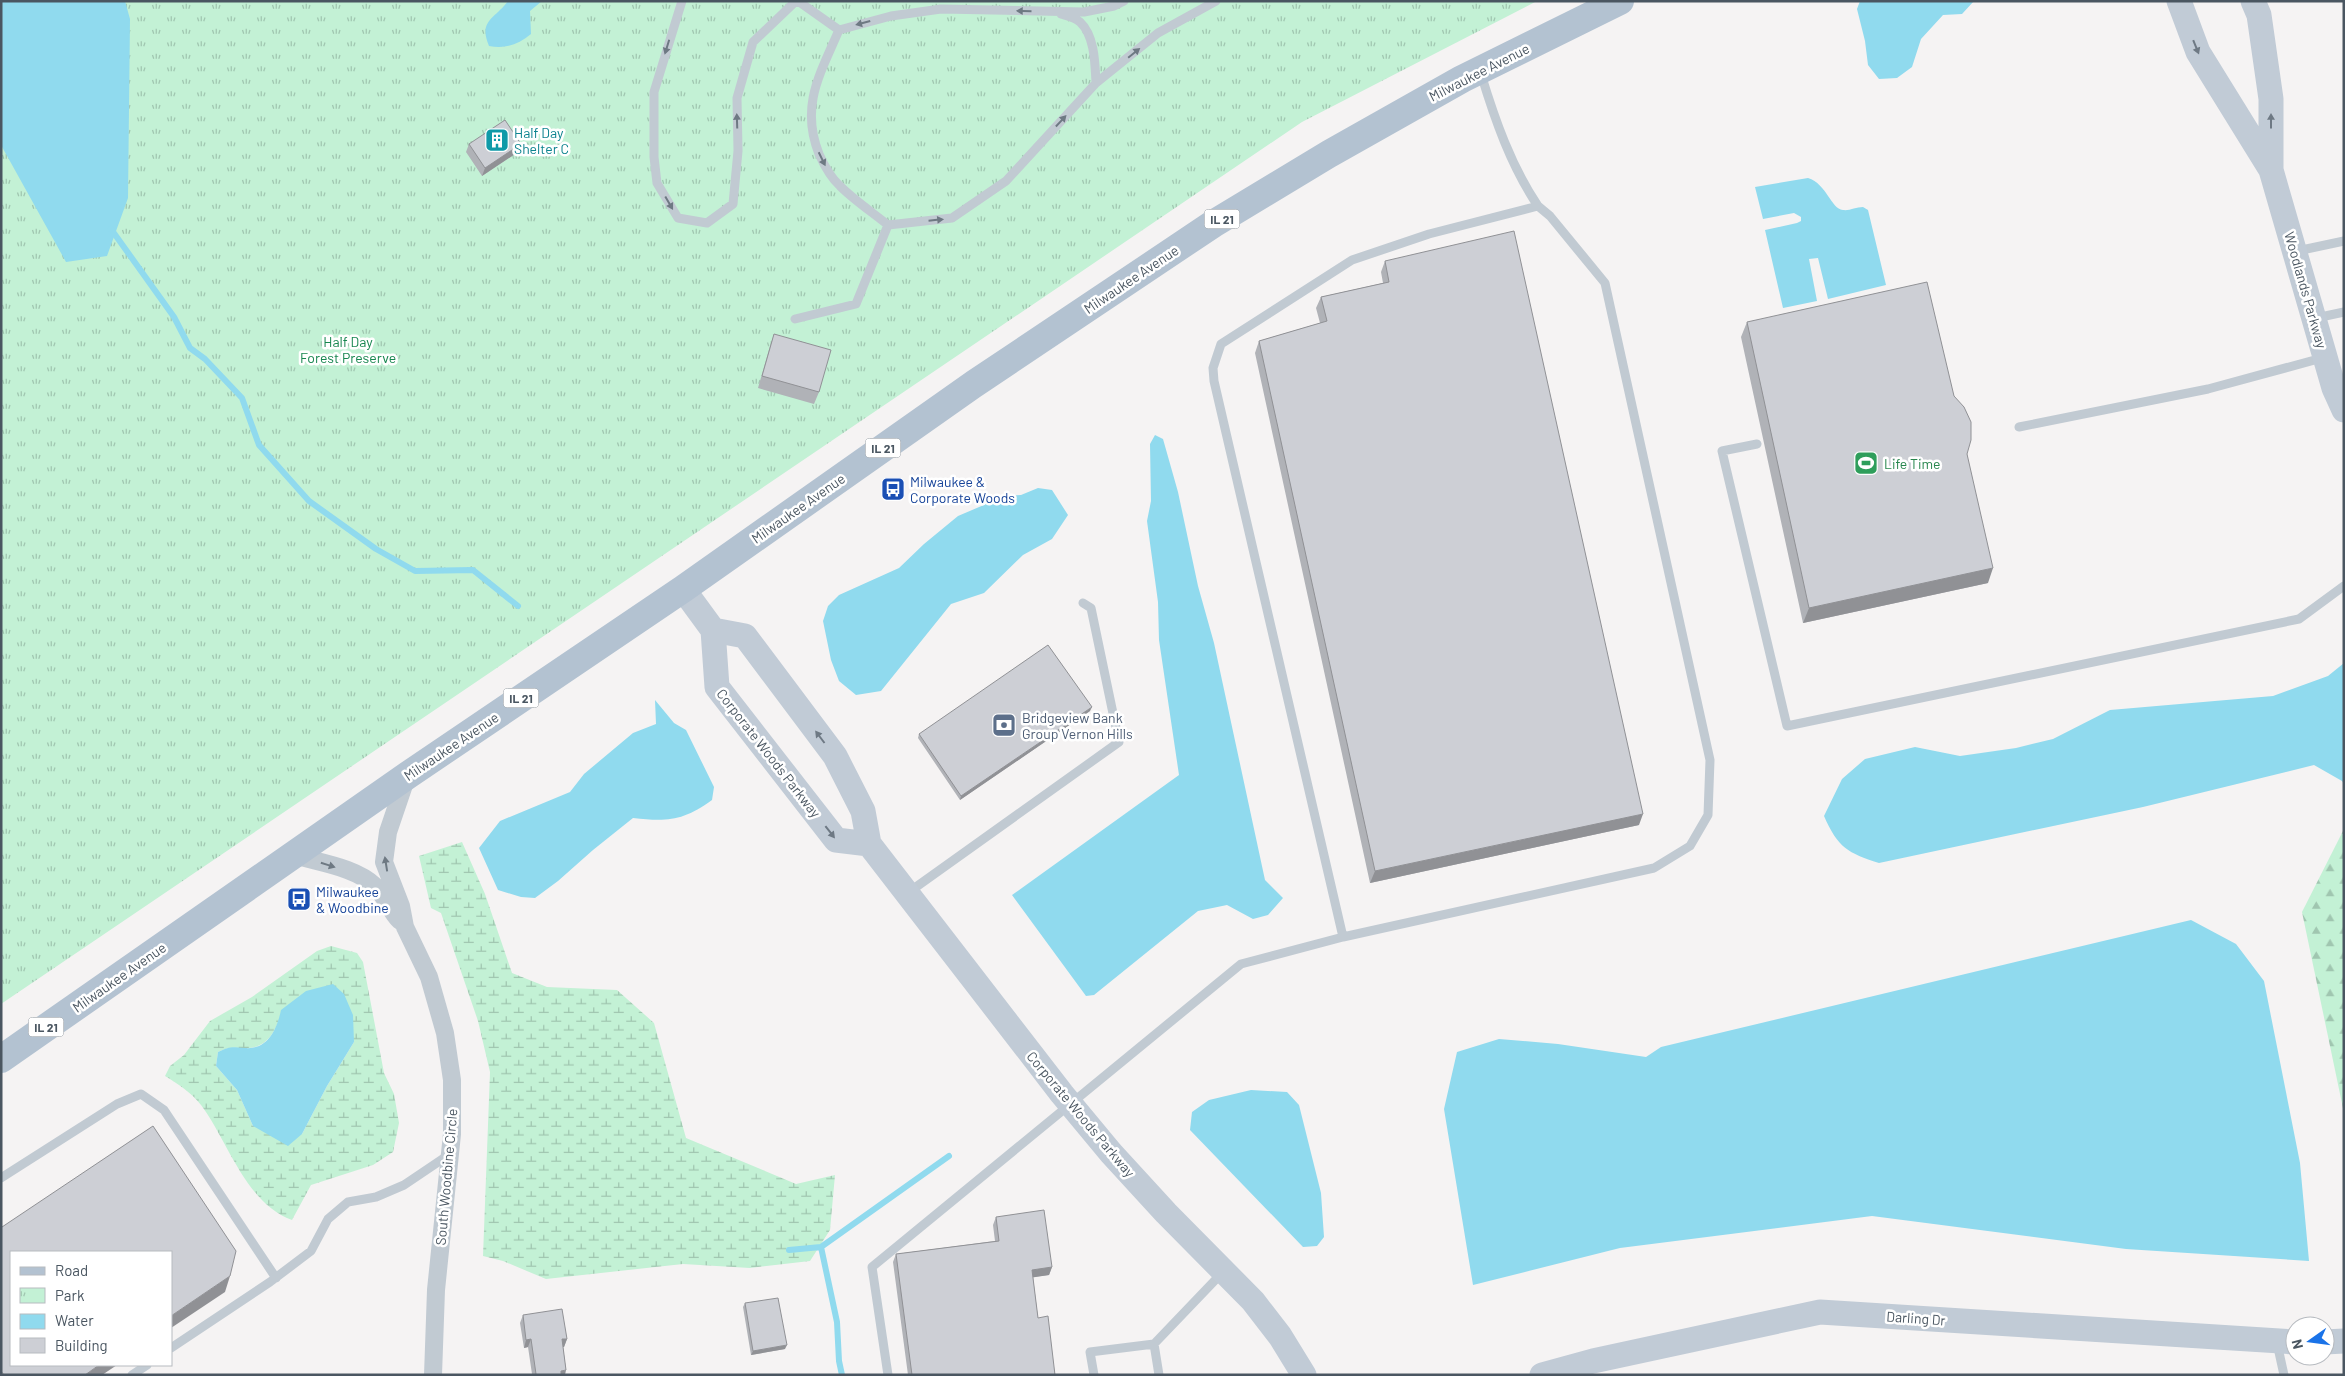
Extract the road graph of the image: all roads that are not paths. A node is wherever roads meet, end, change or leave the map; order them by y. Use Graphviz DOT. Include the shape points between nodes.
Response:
graph roads {
  1 [pos="682,1"];
  2 [pos="797,1"];
  3 [pos="1124,1"];
  4 [pos="1216,1"];
  5 [pos="1620,1"];
  6 [pos="2179,1"];
  7 [pos="2253,1"];
  8 [pos="1055,11"];
  9 [pos="839,30"];
  10 [pos="1480,70"];
  11 [pos="1096,83"];
  12 [pos="2271,170"];
  13 [pos="1538,206"];
  14 [pos="888,225"];
  15 [pos="2344,242"];
  16 [pos="2294,252"];
  17 [pos="2344,312"];
  18 [pos="2313,318"];
  19 [pos="795,319"];
  20 [pos="2325,357"];
  21 [pos="2344,410"];
  22 [pos="2018,427"];
  23 [pos="1757,444"];
  24 [pos="2344,586"];
  25 [pos="683,588"];
  26 [pos="1083,602"];
  27 [pos="713,630"];
  28 [pos="408,775"];
  29 [pos="869,844"];
  30 [pos="294,854"];
  31 [pos="907,893"];
  32 [pos="405,927"];
  33 [pos="1343,937"];
  34 [pos="1,1058"];
  35 [pos="1071,1105"];
  36 [pos="450,1154"];
  37 [pos="1,1178"];
  38 [pos="1224,1271"];
  39 [pos="276,1278"];
  40 [pos="2285,1342"];
  41 [pos="1154,1344"];
  42 [pos="172,1347"];
  43 [pos="2285,1358"];
  44 [pos="146,1366"];
  45 [pos="1548,1374"];
  46 [pos="132,1375"];
  47 [pos="433,1375"];
  48 [pos="888,1375"];
  49 [pos="1094,1375"];
  50 [pos="1159,1375"];
  51 [pos="1304,1375"];
  52 [pos="2284,1375"];
  1 -- 2 [label="lane, one-way" via="654,92 654,157 657,183 678,218 707,223 733,204 738,151 737,98 753,42"];
  2 -- 9 [label="lane"];
  3 -- 8 [label="lane" via="1084,12"];
  11 -- 4 [label="lane, one-way" via="1158,33"];
  5 -- 10 [label="main road, Milwaukee Avenue / IL 21"];
  6 -- 12 [label="street, Woodlands Parkway, one-way" via="2198,52"];
  12 -- 7 [label="street, Woodlands Parkway, one-way" via="2271,99 2259,15"];
  8 -- 9 [label="lane, one-way" via="941,9 891,16"];
  8 -- 11 [label="lane" via="1080,22 1085,30 1095,60"];
  9 -- 14 [label="lane, one-way" via="814,88 812,135 823,163 838,185"];
  10 -- 13 [label="lane" via="1496,122 1524,185"];
  10 -- 25 [label="main road, Milwaukee Avenue / IL 21" via="1337,149 1213,224 974,384"];
  14 -- 11 [label="lane, one-way" via="952,218 967,208 1006,181"];
  12 -- 16 [label="street, Woodlands Parkway"];
  13 -- 33 [label="lane" via="1429,234 1352,260 1221,344 1213,368"];
  13 -- 33 [label="lane" via="1605,283 1710,760 1708,815 1690,846 1654,868"];
  14 -- 19 [label="lane" via="856,304"];
  15 -- 16 [label="lane"];
  16 -- 18 [label="street, Woodlands Parkway"];
  17 -- 18 [label="lane"];
  18 -- 20 [label="street, Woodlands Parkway"];
  20 -- 21 [label="street, Woodlands Parkway"];
  20 -- 22 [label="lane" via="2208,389"];
  23 -- 24 [label="lane" via="1722,451 1787,726 2299,619"];
  25 -- 27 [label="street"];
  25 -- 28 [label="main road, Milwaukee Avenue / IL 21"];
  26 -- 31 [label="lane" via="1091,608 1119,742"];
  29 -- 27 [label="street, Corporate Woods Parkway, one-way" via="863,811 835,756 745,636"];
  27 -- 29 [label="street, Corporate Woods Parkway, one-way" via="717,687 836,840"];
  28 -- 30 [label="main road, Milwaukee Avenue / IL 21"];
  32 -- 28 [label="street, South Woodbine Circle, one-way" via="401,906 384,862 388,832"];
  29 -- 31 [label="street, Corporate Woods Parkway"];
  30 -- 32 [label="street, South Woodbine Circle, one-way" via="362,876 376,887"];
  30 -- 34 [label="main road, Milwaukee Avenue / IL 21"];
  31 -- 35 [label="street, Corporate Woods Parkway"];
  32 -- 36 [label="street, South Woodbine Circle" via="429,977 445,1033 452,1080"];
  33 -- 35 [label="lane" via="1240,964"];
  35 -- 38 [label="street, Corporate Woods Parkway" via="1154,1200"];
  35 -- 48 [label="lane" via="872,1267"];
  36 -- 39 [label="lane" via="404,1185 376,1198 348,1202 328,1219 311,1251"];
  36 -- 47 [label="street, South Woodbine Circle" via="436,1290"];
  37 -- 39 [label="lane" via="117,1104 141,1094 164,1110"];
  38 -- 41 [label="lane"];
  38 -- 51 [label="street, Corporate Woods Parkway" via="1280,1336"];
  39 -- 42 [label="lane"];
  40 -- 45 [label="street, Darling Dr" via="1820,1312"];
  41 -- 49 [label="lane" via="1090,1352"];
  41 -- 50 [label="lane"];
  43 -- 52 [label="lane"];
  44 -- 46 [label="lane"];
}
